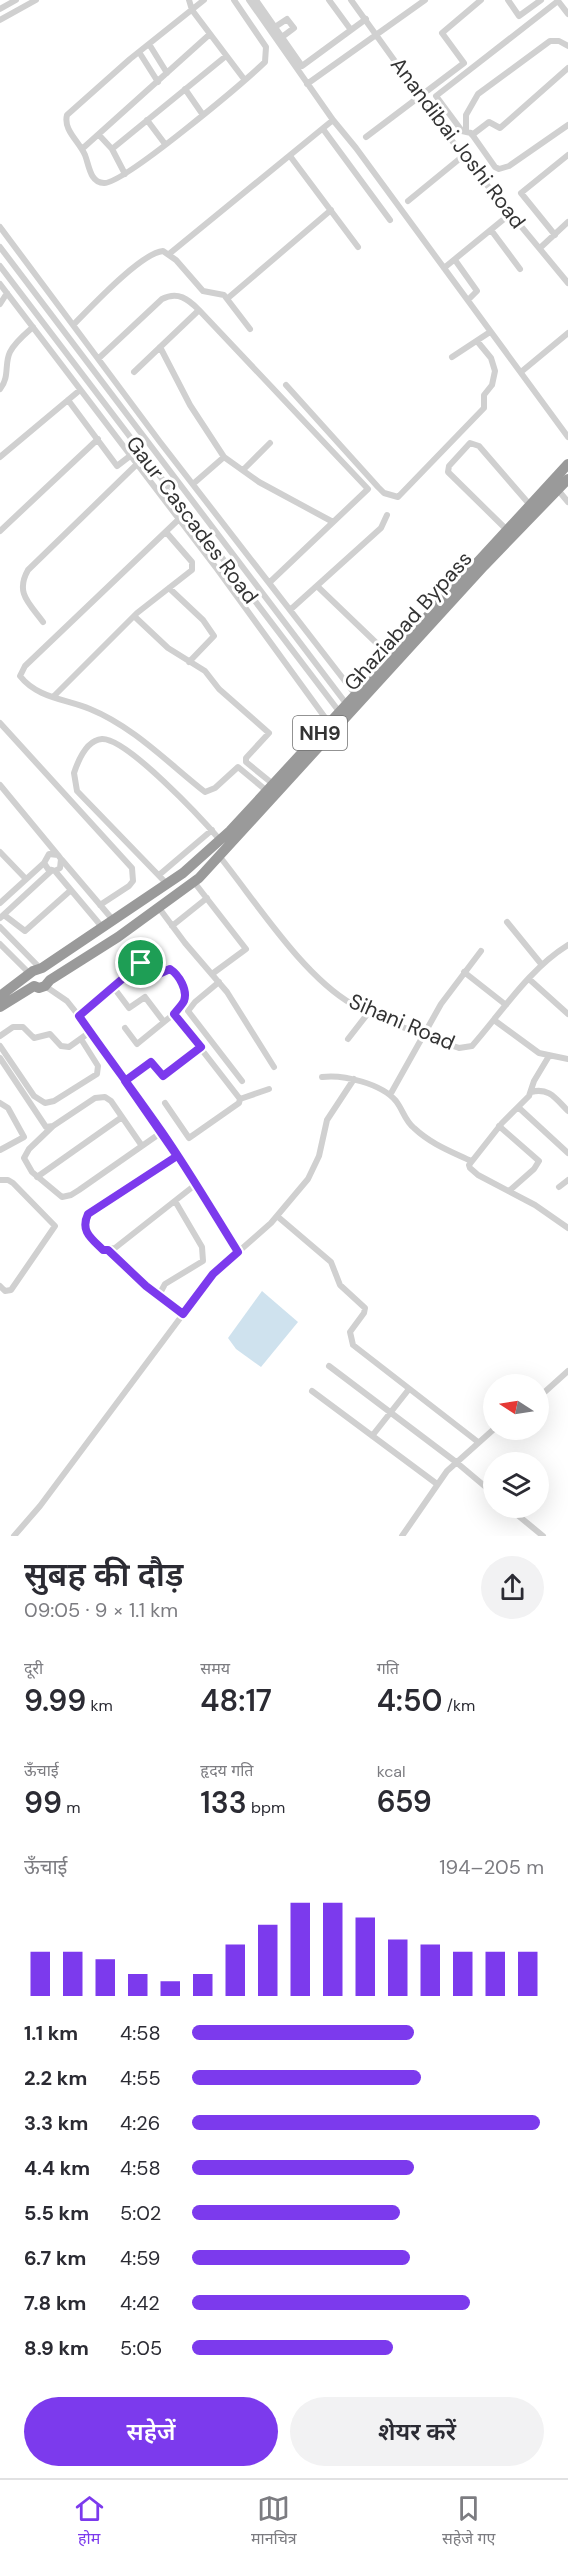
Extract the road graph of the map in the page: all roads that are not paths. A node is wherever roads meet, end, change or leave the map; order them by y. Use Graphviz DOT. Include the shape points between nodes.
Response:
graph roads {
  1 [pos="16,0"];
  2 [pos="36,0"];
  3 [pos="189,0"];
  4 [pos="204,0"];
  5 [pos="234,0"];
  6 [pos="249,0"];
  7 [pos="256,0"];
  8 [pos="329,0"];
  9 [pos="351,0"];
  10 [pos="425,0"];
  11 [pos="481,0"];
  12 [pos="508,0"];
  13 [pos="541,0"];
  14 [pos="0,9"];
  15 [pos="192,9"];
  16 [pos="568,14"];
  17 [pos="366,19"];
  18 [pos="0,20"];
  19 [pos="275,27"];
  20 [pos="351,30"];
  21 [pos="210,34"];
  22 [pos="377,35"];
  23 [pos="282,37"];
  24 [pos="149,44"];
  25 [pos="568,46"];
  26 [pos="139,52"];
  27 [pos="226,56"];
  28 [pos="568,68"];
  29 [pos="167,73"];
  30 [pos="244,80"];
  31 [pos="158,82"];
  32 [pos="307,84"];
  33 [pos="185,89"];
  34 [pos="421,95"];
  35 [pos="203,116"];
  36 [pos="147,120"];
  37 [pos="333,120"];
  38 [pos="568,124"];
  39 [pos="323,129"];
  40 [pos="464,131"];
  41 [pos="99,135"];
  42 [pos="472,135"];
  43 [pos="366,137"];
  44 [pos="450,138"];
  45 [pos="165,144"];
  46 [pos="82,149"];
  47 [pos="112,149"];
  48 [pos="568,155"];
  49 [pos="290,156"];
  50 [pos="463,156"];
  51 [pos="125,174"];
  52 [pos="408,201"];
  53 [pos="331,210"];
  54 [pos="510,214"];
  55 [pos="390,220"];
  56 [pos="568,222"];
  57 [pos="0,227"];
  58 [pos="491,230"];
  59 [pos="555,235"];
  60 [pos="8,238"];
  61 [pos="0,246"];
  62 [pos="358,247"];
  63 [pos="540,248"];
  64 [pos="169,254"];
  65 [pos="455,261"];
  66 [pos="0,266"];
  67 [pos="444,268"];
  68 [pos="520,268"];
  69 [pos="568,283"];
  70 [pos="0,284"];
  71 [pos="7,293"];
  72 [pos="228,298"];
  73 [pos="468,300"];
  74 [pos="0,304"];
  75 [pos="199,310"];
  76 [pos="50,314"];
  77 [pos="41,320"];
  78 [pos="74,324"];
  79 [pos="33,327"];
  80 [pos="250,329"];
  81 [pos="490,332"];
  82 [pos="568,333"];
  83 [pos="477,341"];
  84 [pos="498,342"];
  85 [pos="160,347"];
  86 [pos="485,351"];
  87 [pos="452,357"];
  88 [pos="99,358"];
  89 [pos="134,372"];
  90 [pos="521,372"];
  91 [pos="286,385"];
  92 [pos="0,388"];
  93 [pos="80,390"];
  94 [pos="127,398"];
  95 [pos="69,400"];
  96 [pos="117,404"];
  97 [pos="115,419"];
  98 [pos="107,426"];
  99 [pos="568,437"];
  100 [pos="98,439"];
  101 [pos="270,443"];
  102 [pos="130,456"];
  103 [pos="0,457"];
  104 [pos="224,457"];
  105 [pos="568,464"];
  106 [pos="136,465"];
  107 [pos="243,470"];
  108 [pos="568,479"];
  109 [pos="193,484"];
  110 [pos="558,490"];
  111 [pos="568,502"];
  112 [pos="530,505"];
  113 [pos="387,515"];
  114 [pos="178,520"];
  115 [pos="333,522"];
  116 [pos="507,530"];
  117 [pos="0,531"];
  118 [pos="166,532"];
  119 [pos="243,550"];
  120 [pos="234,557"];
  121 [pos="225,562"];
  122 [pos="217,569"];
  123 [pos="270,582"];
  124 [pos="317,586"];
  125 [pos="169,588"];
  126 [pos="290,610"];
  127 [pos="134,615"];
  128 [pos="43,622"];
  129 [pos="390,656"];
  130 [pos="189,662"];
  131 [pos="355,694"];
  132 [pos="53,697"];
  133 [pos="345,711"];
  134 [pos="0,723"];
  135 [pos="329,723"];
  136 [pos="246,759"];
  137 [pos="238,767"];
  138 [pos="0,785"];
  139 [pos="270,788"];
  140 [pos="212,830"];
  141 [pos="220,840"];
  142 [pos="0,852"];
  143 [pos="60,857"];
  144 [pos="220,857"];
  145 [pos="44,863"];
  146 [pos="53,871"];
  147 [pos="159,875"];
  148 [pos="26,879"];
  149 [pos="194,882"];
  150 [pos="167,884"];
  151 [pos="71,890"];
  152 [pos="207,898"];
  153 [pos="0,903"];
  154 [pos="100,905"];
  155 [pos="159,908"];
  156 [pos="2,916"];
  157 [pos="113,920"];
  158 [pos="507,922"];
  159 [pos="172,926"];
  160 [pos="0,927"];
  161 [pos="102,927"];
  162 [pos="568,945"];
  163 [pos="2,949"];
  164 [pos="482,951"];
  165 [pos="542,965"];
  166 [pos="37,970"];
  167 [pos="464,972"];
  168 [pos="212,974"];
  169 [pos="529,979"];
  170 [pos="219,982"];
  171 [pos="43,984"];
  172 [pos="114,988"];
  173 [pos="0,996"];
  174 [pos="506,1005"];
  175 [pos="0,1007"];
  176 [pos="369,1012"];
  177 [pos="174,1014"];
  178 [pos="568,1014"];
  179 [pos="79,1016"];
  180 [pos="494,1020"];
  181 [pos="164,1022"];
  182 [pos="125,1028"];
  183 [pos="90,1032"];
  184 [pos="422,1034"];
  185 [pos="0,1036"];
  186 [pos="81,1039"];
  187 [pos="348,1039"];
  188 [pos="0,1046"];
  189 [pos="201,1047"];
  190 [pos="549,1056"];
  191 [pos="0,1058"];
  192 [pos="568,1059"];
  193 [pos="274,1067"];
  194 [pos="322,1077"];
  195 [pos="354,1078"];
  196 [pos="125,1081"];
  197 [pos="242,1081"];
  198 [pos="269,1089"];
  199 [pos="531,1092"];
  200 [pos="390,1095"];
  201 [pos="240,1100"];
  202 [pos="0,1103"];
  203 [pos="165,1103"];
  204 [pos="518,1107"];
  205 [pos="568,1112"];
  206 [pos="122,1117"];
  207 [pos="53,1126"];
  208 [pos="499,1126"];
  209 [pos="162,1132"];
  210 [pos="142,1146"];
  211 [pos="0,1150"];
  212 [pos="568,1153"];
  213 [pos="177,1156"];
  214 [pos="471,1161"];
  215 [pos="37,1177"];
  216 [pos="0,1180"];
  217 [pos="568,1180"];
  218 [pos="195,1185"];
  219 [pos="559,1187"];
  220 [pos="508,1191"];
  221 [pos="175,1201"];
  222 [pos="277,1216"];
  223 [pos="568,1228"];
  224 [pos="108,1250"];
  225 [pos="238,1252"];
  226 [pos="0,1286"];
  227 [pos="159,1295"];
  228 [pos="183,1314"];
  229 [pos="329,1366"];
  230 [pos="568,1371"];
  231 [pos="549,1388"];
  232 [pos="409,1389"];
  233 [pos="312,1390"];
  234 [pos="390,1413"];
  235 [pos="372,1436"];
  236 [pos="483,1437"];
  237 [pos="477,1442"];
  238 [pos="456,1462"];
  239 [pos="437,1484"];
  240 [pos="483,1485"];
  241 [pos="521,1518"];
  242 [pos="14,1536"];
  243 [pos="402,1536"];
  244 [pos="543,1536"];
  1 -- 14 [label="street"];
  2 -- 18 [label="street"];
  3 -- 15 [label="street"];
  4 -- 15 [label="street"];
  5 -- 30 [label="street" via="266,47 265,62"];
  6 -- 32 [label="street"];
  7 -- 19 [label="street"];
  8 -- 20 [label="street"];
  9 -- 17 [label="street, Anandibai Joshi Road"];
  10 -- 22 [label="street"];
  11 -- 34 [label="street" via="442,33 464,63"];
  12 -- 13 [label="street" via="519,16"];
  15 -- 21 [label="street"];
  15 -- 24 [label="street"];
  16 -- 40 [label="street" via="558,1 436,96"];
  17 -- 20 [label="street"];
  17 -- 22 [label="street, Anandibai Joshi Road"];
  19 -- 23 [label="street"];
  19 -- 23 [label="street" via="287,19 294,28"];
  20 -- 23 [label="street" via="303,66"];
  21 -- 27 [label="street"];
  21 -- 29 [label="street"];
  22 -- 32 [label="street"];
  22 -- 34 [label="street, Anandibai Joshi Road"];
  24 -- 26 [label="street"];
  24 -- 29 [label="street"];
  25 -- 40 [label="street" via="550,40 478,94 465,115"];
  26 -- 31 [label="street"];
  26 -- 46 [label="street" via="68,114 67,128"];
  27 -- 30 [label="street"];
  27 -- 33 [label="street"];
  28 -- 42 [label="street" via="500,128 489,122"];
  29 -- 31 [label="street"];
  30 -- 35 [label="street"];
  31 -- 41 [label="street"];
  32 -- 37 [label="street"];
  33 -- 35 [label="street"];
  33 -- 36 [label="street"];
  34 -- 43 [label="street"];
  34 -- 44 [label="street, Anandibai Joshi Road"];
  35 -- 45 [label="street"];
  36 -- 45 [label="street"];
  36 -- 47 [label="street"];
  37 -- 39 [label="street"];
  37 -- 67 [label="street"];
  38 -- 42 [label="street" via="504,169 495,167"];
  39 -- 49 [label="street"];
  39 -- 55 [label="street"];
  40 -- 42 [label="street"];
  40 -- 44 [label="street"];
  41 -- 46 [label="street"];
  41 -- 47 [label="street"];
  44 -- 50 [label="street, Anandibai Joshi Road"];
  45 -- 51 [label="street"];
  46 -- 51 [label="street" via="93,177 99,182 106,184"];
  47 -- 51 [label="street"];
  48 -- 59 [label="street" via="520,193"];
  49 -- 53 [label="street"];
  49 -- 64 [label="street"];
  50 -- 52 [label="street"];
  50 -- 54 [label="street, Anandibai Joshi Road"];
  53 -- 62 [label="street"];
  53 -- 72 [label="street"];
  54 -- 58 [label="street"];
  54 -- 63 [label="street, Anandibai Joshi Road"];
  56 -- 59 [label="street"];
  57 -- 60 [label="street"];
  58 -- 65 [label="street"];
  58 -- 68 [label="street"];
  59 -- 63 [label="street"];
  60 -- 61 [label="street"];
  60 -- 78 [label="street"];
  61 -- 76 [label="street, Gaur Cascades Road"];
  63 -- 69 [label="street, Anandibai Joshi Road"];
  64 -- 72 [label="street" via="202,291"];
  64 -- 78 [label="street" via="157,252 149,256"];
  65 -- 67 [label="street"];
  65 -- 73 [label="street" via="477,291"];
  66 -- 77 [label="street, Gaur Cascades Road"];
  67 -- 73 [label="street"];
  70 -- 71 [label="street"];
  71 -- 74 [label="street"];
  71 -- 79 [label="street"];
  72 -- 80 [label="street"];
  73 -- 81 [label="street"];
  75 -- 85 [label="street"];
  75 -- 88 [label="street" via="182,297 169,296"];
  75 -- 115 [label="street" via="368,489"];
  76 -- 77 [label="street"];
  76 -- 96 [label="street, Gaur Cascades Road"];
  77 -- 97 [label="street, Gaur Cascades Road"];
  78 -- 88 [label="street"];
  79 -- 92 [label="street" via="9,353 8,375"];
  79 -- 93 [label="street"];
  81 -- 83 [label="street"];
  81 -- 84 [label="street"];
  82 -- 90 [label="street"];
  83 -- 86 [label="street"];
  83 -- 87 [label="street"];
  84 -- 86 [label="street"];
  84 -- 90 [label="street"];
  85 -- 89 [label="street"];
  85 -- 104 [label="street" via="190,405"];
  86 -- 91 [label="street" via="495,371 492,385 484,395 484,408 398,497 378,487"];
  88 -- 94 [label="street"];
  90 -- 99 [label="street"];
  93 -- 95 [label="street"];
  93 -- 98 [label="street"];
  94 -- 96 [label="street"];
  94 -- 109 [label="street"];
  95 -- 100 [label="street"];
  95 -- 103 [label="street"];
  96 -- 120 [label="street, Gaur Cascades Road"];
  97 -- 98 [label="street"];
  97 -- 121 [label="street, Gaur Cascades Road"];
  98 -- 102 [label="street"];
  100 -- 102 [label="street" via="117,466"];
  100 -- 117 [label="street"];
  101 -- 107 [label="street"];
  102 -- 106 [label="street"];
  104 -- 107 [label="street"];
  104 -- 109 [label="street"];
  105 -- 112 [label="highway, Ghaziabad Bypass / NH9"];
  106 -- 114 [label="street"];
  106 -- 128 [label="street" via="21,581 26,599"];
  107 -- 115 [label="street"];
  108 -- 110 [label="highway, Ghaziabad Bypass / NH9"];
  109 -- 119 [label="street"];
  110 -- 111 [label="street"];
  110 -- 133 [label="highway, Ghaziabad Bypass / NH9"];
  112 -- 116 [label="highway, Ghaziabad Bypass / NH9"];
  112 -- 116 [label="street" via="479,446 470,442 448,472"];
  113 -- 124 [label="street" via="381,528"];
  114 -- 118 [label="street"];
  114 -- 122 [label="street"];
  115 -- 123 [label="street"];
  116 -- 129 [label="highway, Ghaziabad Bypass / NH9"];
  118 -- 125 [label="street" via="192,562 192,570"];
  118 -- 132 [label="street" via="25,666 20,676 26,683"];
  119 -- 120 [label="street"];
  119 -- 123 [label="street"];
  120 -- 133 [label="street, Gaur Cascades Road"];
  121 -- 122 [label="street"];
  121 -- 133 [label="street, Gaur Cascades Road"];
  122 -- 135 [label="street"];
  123 -- 126 [label="street"];
  124 -- 126 [label="street"];
  124 -- 129 [label="street"];
  125 -- 127 [label="street"];
  125 -- 130 [label="street" via="214,636"];
  126 -- 131 [label="street"];
  127 -- 130 [label="street"];
  127 -- 132 [label="street"];
  129 -- 131 [label="highway, Ghaziabad Bypass / NH9"];
  130 -- 136 [label="street" via="205,670 219,689 269,733"];
  131 -- 133 [label="highway, Ghaziabad Bypass / NH9"];
  132 -- 137 [label="street" via="124,726 205,792"];
  133 -- 135 [label="highway, Ghaziabad Bypass / NH9"];
  133 -- 144 [label="highway, Ghaziabad Bypass / NH9"];
  134 -- 154 [label="street" via="132,868 129,886"];
  135 -- 139 [label="highway, Ghaziabad Bypass / NH9"];
  136 -- 137 [label="street"];
  136 -- 139 [label="street"];
  137 -- 139 [label="street"];
  138 -- 143 [label="street"];
  139 -- 141 [label="highway, Ghaziabad Bypass / NH9"];
  140 -- 141 [label="street"];
  140 -- 147 [label="street"];
  140 -- 147 [label="street" via="176,792 118,745 102,739 90,744 74,773 77,791"];
  141 -- 150 [label="highway, Ghaziabad Bypass / NH9"];
  142 -- 148 [label="street"];
  143 -- 145 [label="street" via="48,855"];
  143 -- 146 [label="street" via="62,864"];
  143 -- 154 [label="street"];
  144 -- 149 [label="highway, Ghaziabad Bypass / NH9"];
  144 -- 176 [label="street, Sihani Road" via="322,982"];
  145 -- 146 [label="street"];
  145 -- 148 [label="street"];
  146 -- 151 [label="street"];
  146 -- 156 [label="street"];
  147 -- 150 [label="street"];
  148 -- 153 [label="street"];
  149 -- 152 [label="street"];
  149 -- 155 [label="highway, Ghaziabad Bypass / NH9"];
  150 -- 157 [label="highway, Ghaziabad Bypass / NH9"];
  151 -- 156 [label="street" via="25,931"];
  151 -- 161 [label="street"];
  152 -- 159 [label="street"];
  152 -- 168 [label="street" via="246,949"];
  154 -- 157 [label="street"];
  155 -- 159 [label="street"];
  155 -- 171 [label="highway, Ghaziabad Bypass / NH9"];
  157 -- 161 [label="highway, Ghaziabad Bypass / NH9"];
  158 -- 165 [label="street"];
  159 -- 168 [label="street"];
  160 -- 166 [label="street"];
  161 -- 166 [label="highway, Ghaziabad Bypass / NH9"];
  162 -- 165 [label="street, Sihani Road"];
  163 -- 166 [label="street"];
  164 -- 167 [label="street"];
  165 -- 169 [label="street, Sihani Road"];
  166 -- 171 [label="highway" via="50,974"];
  166 -- 171 [label="highway" via="31,983"];
  166 -- 173 [label="highway, Ghaziabad Bypass / NH9"];
  167 -- 174 [label="street"];
  167 -- 184 [label="street"];
  168 -- 170 [label="street"];
  169 -- 174 [label="street, Sihani Road"];
  169 -- 178 [label="street"];
  170 -- 193 [label="street"];
  170 -- 197 [label="street" via="188,1011"];
  171 -- 175 [label="highway, Ghaziabad Bypass / NH9"];
  171 -- 179 [label="street" via="67,1001"];
  172 -- 177 [label="street" via="141,963 154,976 172,970 184,985 184,999"];
  172 -- 179 [label="street"];
  172 -- 181 [label="street" via="129,1008 145,997"];
  174 -- 180 [label="street, Sihani Road"];
  176 -- 184 [label="street, Sihani Road"];
  176 -- 187 [label="street"];
  177 -- 181 [label="street"];
  177 -- 189 [label="street"];
  179 -- 183 [label="street"];
  180 -- 184 [label="street, Sihani Road" via="468,1048"];
  180 -- 190 [label="street" via="525,1045"];
  181 -- 182 [label="street" via="137,1044"];
  183 -- 186 [label="street"];
  183 -- 196 [label="street"];
  184 -- 200 [label="street"];
  185 -- 186 [label="street" via="18,1026 34,1038 50,1034 64,1047"];
  186 -- 188 [label="street" via="98,1066 97,1074 45,1103 34,1096"];
  189 -- 196 [label="street" via="163,1076 151,1062"];
  189 -- 201 [label="street"];
  190 -- 192 [label="street"];
  190 -- 199 [label="street"];
  191 -- 207 [label="street" via="42,1124"];
  194 -- 195 [label="street"];
  195 -- 200 [label="street"];
  195 -- 222 [label="street" via="327,1120 315,1168"];
  196 -- 209 [label="street"];
  198 -- 201 [label="street"];
  199 -- 204 [label="street"];
  199 -- 205 [label="street" via="548,1091"];
  200 -- 214 [label="street" via="421,1134"];
  201 -- 203 [label="street" via="189,1138"];
  202 -- 211 [label="street" via="8,1108 24,1137"];
  204 -- 208 [label="street"];
  204 -- 212 [label="street"];
  206 -- 207 [label="street" via="109,1098 100,1096"];
  206 -- 210 [label="street"];
  206 -- 215 [label="street"];
  207 -- 215 [label="street" via="25,1155"];
  208 -- 214 [label="street"];
  208 -- 220 [label="street" via="539,1161"];
  209 -- 210 [label="street"];
  209 -- 213 [label="street"];
  210 -- 215 [label="street" via="71,1195 57,1195"];
  213 -- 218 [label="street"];
  213 -- 224 [label="street" via="88,1214 86,1232 103,1250"];
  214 -- 220 [label="street" via="472,1171"];
  216 -- 226 [label="street" via="13,1183 55,1226 11,1290"];
  217 -- 219 [label="street"];
  218 -- 221 [label="street"];
  218 -- 225 [label="street"];
  220 -- 223 [label="street"];
  221 -- 224 [label="street" via="120,1246"];
  221 -- 227 [label="street" via="202,1247 203,1261 165,1284"];
  222 -- 225 [label="street"];
  222 -- 232 [label="street" via="331,1262 340,1285 365,1308 350,1332 354,1345"];
  224 -- 227 [label="street"];
  225 -- 228 [label="street" via="213,1274"];
  227 -- 228 [label="street"];
  228 -- 242 [label="street"];
  229 -- 234 [label="street"];
  230 -- 231 [label="street"];
  232 -- 234 [label="street"];
  232 -- 237 [label="street"];
  233 -- 235 [label="street"];
  234 -- 235 [label="street"];
  234 -- 238 [label="street"];
  235 -- 239 [label="street"];
  236 -- 237 [label="street"];
  237 -- 238 [label="street"];
  238 -- 239 [label="street"];
  238 -- 240 [label="street"];
  239 -- 243 [label="street"];
  241 -- 244 [label="street"];
}
